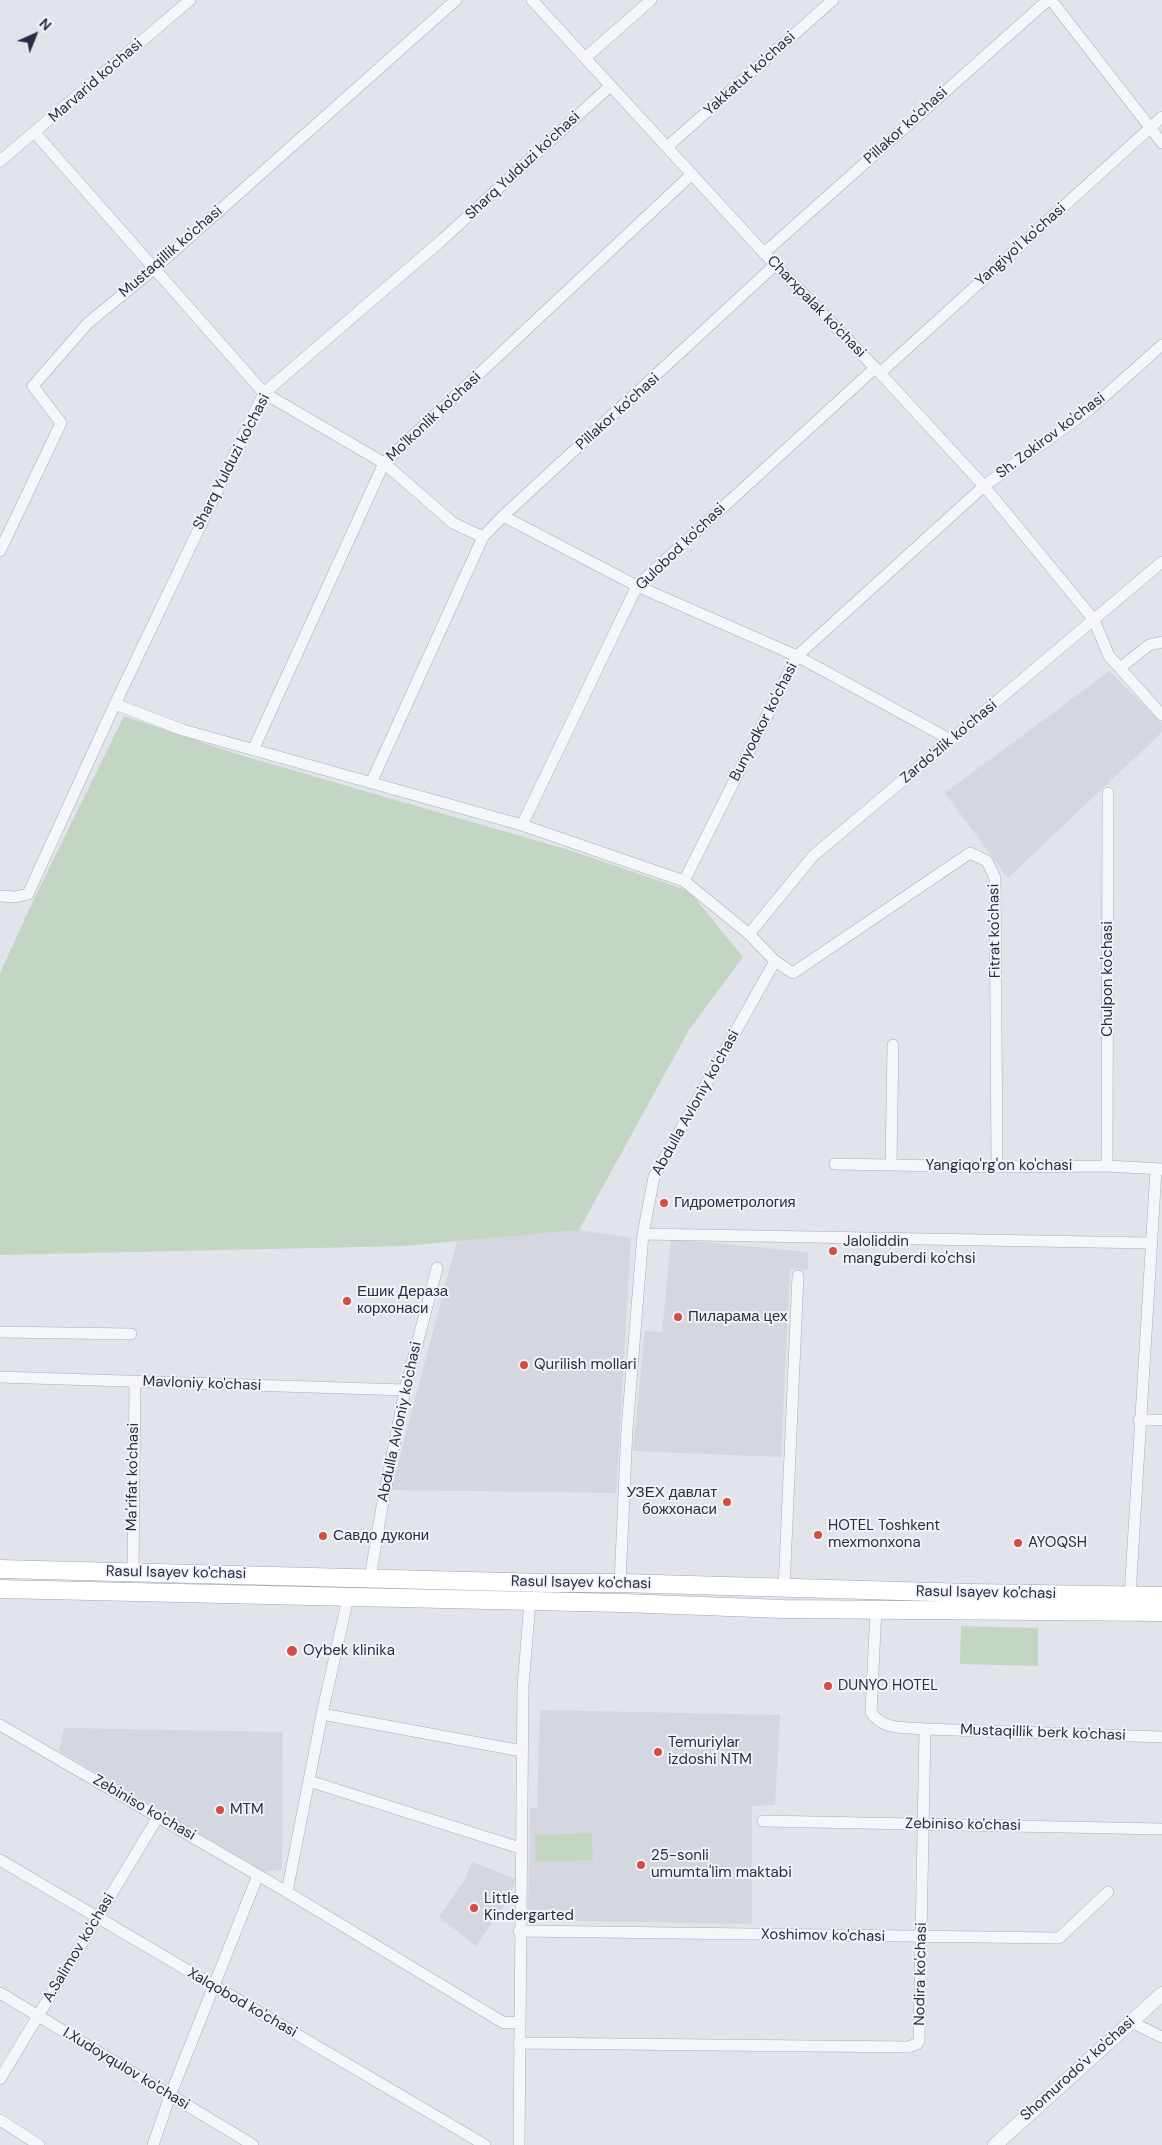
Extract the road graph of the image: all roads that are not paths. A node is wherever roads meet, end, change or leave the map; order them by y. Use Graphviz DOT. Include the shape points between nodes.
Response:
graph roads {
  1 [pos="190,0"];
  2 [pos="456,0"];
  3 [pos="532,0"];
  4 [pos="651,0"];
  5 [pos="833,0"];
  6 [pos="1049,0"];
  7 [pos="584,58"];
  8 [pos="610,86"];
  9 [pos="1162,117"];
  10 [pos="1150,128"];
  11 [pos="35,133"];
  12 [pos="1162,143"];
  13 [pos="667,147"];
  14 [pos="0,161"];
  15 [pos="692,174"];
  16 [pos="764,253"];
  17 [pos="776,265"];
  18 [pos="155,268"];
  19 [pos="1162,345"];
  20 [pos="877,371"];
  21 [pos="264,393"];
  22 [pos="384,463"];
  23 [pos="984,486"];
  24 [pos="503,516"];
  25 [pos="483,537"];
  26 [pos="0,551"];
  27 [pos="1162,562"];
  28 [pos="637,586"];
  29 [pos="1094,620"];
  30 [pos="1162,642"];
  31 [pos="797,656"];
  32 [pos="1120,668"];
  33 [pos="115,704"];
  34 [pos="1162,715"];
  35 [pos="951,740"];
  36 [pos="253,750"];
  37 [pos="371,783"];
  38 [pos="1108,793"];
  39 [pos="522,825"];
  40 [pos="684,881"];
  41 [pos="0,896"];
  42 [pos="749,934"];
  43 [pos="775,961"];
  44 [pos="893,1045"];
  45 [pos="835,1164"];
  46 [pos="891,1165"];
  47 [pos="1107,1166"];
  48 [pos="997,1167"];
  49 [pos="1159,1170"];
  50 [pos="643,1234"];
  51 [pos="1150,1243"];
  52 [pos="437,1268"];
  53 [pos="798,1276"];
  54 [pos="0,1332"];
  55 [pos="131,1334"];
  56 [pos="0,1377"];
  57 [pos="136,1383"];
  58 [pos="404,1390"];
  59 [pos="1139,1420"];
  60 [pos="1162,1420"];
  61 [pos="0,1569"];
  62 [pos="133,1572"];
  63 [pos="370,1578"];
  64 [pos="620,1583"];
  65 [pos="0,1589"];
  66 [pos="784,1589"];
  67 [pos="1130,1596"];
  68 [pos="1162,1596"];
  69 [pos="348,1598"];
  70 [pos="530,1602"];
  71 [pos="783,1609"];
  72 [pos="876,1609"];
  73 [pos="1162,1612"];
  74 [pos="322,1714"];
  75 [pos="0,1725"];
  76 [pos="925,1729"];
  77 [pos="1162,1737"];
  78 [pos="522,1751"];
  79 [pos="309,1781"];
  80 [pos="158,1817"];
  81 [pos="763,1821"];
  82 [pos="924,1825"];
  83 [pos="1162,1829"];
  84 [pos="520,1848"];
  85 [pos="0,1860"];
  86 [pos="258,1875"];
  87 [pos="287,1892"];
  88 [pos="1108,1892"];
  89 [pos="97,1918"];
  90 [pos="519,1931"];
  91 [pos="922,1937"];
  92 [pos="213,1986"];
  93 [pos="0,1994"];
  94 [pos="1162,1994"];
  95 [pos="39,2017"];
  96 [pos="519,2022"];
  97 [pos="1131,2022"];
  98 [pos="1162,2037"];
  99 [pos="519,2043"];
  100 [pos="0,2079"];
  101 [pos="170,2096"];
  102 [pos="0,2120"];
  103 [pos="39,2145"];
  104 [pos="154,2145"];
  105 [pos="253,2145"];
  106 [pos="485,2145"];
  107 [pos="519,2145"];
  108 [pos="995,2145"];
  1 -- 11 [label="street, Marvarid ko'chasi"];
  2 -- 18 [label="street, Mustaqillik ko'chasi"];
  3 -- 7 [label="street, Charxpalak ko'chasi"];
  4 -- 7 [label="street"];
  5 -- 13 [label="street, Yakkatut ko'chasi"];
  6 -- 10 [label="street"];
  6 -- 16 [label="street, Pillakor ko'chasi"];
  7 -- 8 [label="street, Charxpalak ko'chasi"];
  8 -- 13 [label="street, Charxpalak ko'chasi"];
  8 -- 21 [label="street, Sharq Yulduzi ko'chasi" via="442,240"];
  9 -- 10 [label="street, Yangiyo'l ko'chasi"];
  10 -- 12 [label="street"];
  10 -- 20 [label="street, Yangiyo'l ko'chasi"];
  11 -- 14 [label="street, Marvarid ko'chasi"];
  11 -- 18 [label="street"];
  13 -- 15 [label="street, Charxpalak ko'chasi"];
  15 -- 16 [label="street, Charxpalak ko'chasi"];
  15 -- 22 [label="street, Mo'lkonlik ko'chasi"];
  16 -- 17 [label="street, Charxpalak ko'chasi"];
  17 -- 20 [label="street, Charxpalak ko'chasi"];
  17 -- 24 [label="street, Pillakor ko'chasi"];
  18 -- 21 [label="street"];
  18 -- 26 [label="street, Mustaqillik ko'chasi" via="89,322 33,386 60,423"];
  19 -- 23 [label="street, Sh. Zokirov ko'chasi" via="1089,410"];
  20 -- 23 [label="street, Charxpalak ko'chasi"];
  20 -- 28 [label="street, Gulobod ko'chasi"];
  21 -- 22 [label="street"];
  21 -- 33 [label="street, Sharq Yulduzi ko'chasi"];
  22 -- 25 [label="street" via="454,523"];
  22 -- 36 [label="street, Mo'lkonlik ko'chasi"];
  23 -- 29 [label="street, Charxpalak ko'chasi"];
  23 -- 31 [label="street, Bunyodkor ko'chasi"];
  24 -- 25 [label="street, Pillakor ko'chasi"];
  24 -- 28 [label="street"];
  25 -- 37 [label="street"];
  27 -- 29 [label="street, Zardo'zlik ko'chasi"];
  28 -- 31 [label="street"];
  28 -- 39 [label="street, Gulobod ko'chasi"];
  29 -- 32 [label="street, Charxpalak ko'chasi" via="1109,656"];
  29 -- 35 [label="street, Zardo'zlik ko'chasi"];
  30 -- 32 [label="street" via="1150,645"];
  31 -- 35 [label="street"];
  31 -- 40 [label="street, Bunyodkor ko'chasi"];
  32 -- 34 [label="street, Charxpalak ko'chasi"];
  33 -- 36 [label="street" via="183,730"];
  33 -- 41 [label="street, Sharq Yulduzi ko'chasi" via="28,894"];
  35 -- 42 [label="street, Zardo'zlik ko'chasi" via="814,856"];
  36 -- 37 [label="street"];
  37 -- 39 [label="street"];
  38 -- 47 [label="street, Chulpon ko'chasi"];
  39 -- 40 [label="street"];
  40 -- 42 [label="street"];
  42 -- 43 [label="street"];
  43 -- 48 [label="street, Fitrat ko'chasi" via="793,973 970,852 987,861 995,878"];
  43 -- 50 [label="street, Abdulla Avloniy ko'chasi" via="654,1177"];
  44 -- 46 [label="street"];
  45 -- 46 [label="street, Yangiqo'rg'on ko'chasi"];
  46 -- 48 [label="street, Yangiqo'rg'on ko'chasi"];
  47 -- 48 [label="street, Yangiqo'rg'on ko'chasi"];
  47 -- 49 [label="street, Yangiqo'rg'on ko'chasi"];
  49 -- 51 [label="street"];
  50 -- 51 [label="street"];
  50 -- 64 [label="street, Abdulla Avloniy ko'chasi" via="627,1429"];
  51 -- 59 [label="street"];
  52 -- 58 [label="street, Abdulla Avloniy ko'chasi"];
  53 -- 66 [label="street"];
  54 -- 55 [label="street"];
  56 -- 57 [label="street, Mavloniy ko'chasi"];
  57 -- 58 [label="street, Mavloniy ko'chasi"];
  57 -- 62 [label="street, Ma'rifat ko'chasi"];
  58 -- 63 [label="street, Abdulla Avloniy ko'chasi"];
  59 -- 60 [label="street"];
  59 -- 67 [label="street"];
  61 -- 62 [label="main road, Rasul Isayev ko'chasi"];
  62 -- 63 [label="main road, Rasul Isayev ko'chasi"];
  63 -- 64 [label="main road, Rasul Isayev ko'chasi"];
  64 -- 66 [label="main road, Rasul Isayev ko'chasi"];
  65 -- 69 [label="main road, Rasul Isayev ko'chasi"];
  66 -- 67 [label="main road, Rasul Isayev ko'chasi"];
  66 -- 71 [label="main road"];
  67 -- 68 [label="main road, Rasul Isayev ko'chasi"];
  69 -- 70 [label="main road, Rasul Isayev ko'chasi"];
  69 -- 74 [label="street"];
  70 -- 71 [label="main road, Rasul Isayev ko'chasi"];
  70 -- 78 [label="street"];
  71 -- 72 [label="main road, Rasul Isayev ko'chasi"];
  72 -- 73 [label="main road, Rasul Isayev ko'chasi"];
  72 -- 76 [label="street" via="871,1712 885,1726"];
  74 -- 78 [label="street"];
  74 -- 79 [label="street"];
  75 -- 80 [label="street, Zebiniso ko'chasi"];
  76 -- 77 [label="street, Mustaqillik berk ko'chasi"];
  76 -- 82 [label="street, Nodira ko'chasi"];
  78 -- 84 [label="street"];
  79 -- 84 [label="street"];
  79 -- 87 [label="street"];
  80 -- 86 [label="street, Zebiniso ko'chasi"];
  80 -- 89 [label="street, A.Salimov ko'chasi"];
  81 -- 82 [label="street, Zebiniso ko'chasi"];
  82 -- 83 [label="street, Zebiniso ko'chasi"];
  82 -- 91 [label="street, Nodira ko'chasi"];
  84 -- 90 [label="street"];
  85 -- 89 [label="street, Xalqobod ko'chasi"];
  86 -- 87 [label="street, Zebiniso ko'chasi"];
  86 -- 92 [label="street"];
  87 -- 96 [label="street, Zebiniso ko'chasi" via="504,2023"];
  88 -- 91 [label="street, Xoshimov ko'chasi" via="1059,1938"];
  89 -- 92 [label="street, Xalqobod ko'chasi"];
  89 -- 95 [label="street, A.Salimov ko'chasi"];
  90 -- 91 [label="street, Xoshimov ko'chasi"];
  90 -- 96 [label="street"];
  91 -- 99 [label="street, Nodira ko'chasi" via="920,2041 908,2047"];
  92 -- 101 [label="street"];
  92 -- 106 [label="street, Xalqobod ko'chasi"];
  93 -- 95 [label="street, I.Xudoyqulov ko'chasi"];
  94 -- 97 [label="street, Shomurodo'v ko'chasi"];
  95 -- 100 [label="street, A.Salimov ko'chasi"];
  95 -- 101 [label="street, I.Xudoyqulov ko'chasi"];
  96 -- 99 [label="street"];
  97 -- 98 [label="street"];
  97 -- 108 [label="street, Shomurodo'v ko'chasi"];
  99 -- 107 [label="street"];
  101 -- 104 [label="street"];
  101 -- 105 [label="street, I.Xudoyqulov ko'chasi"];
  102 -- 103 [label="street"];
}
